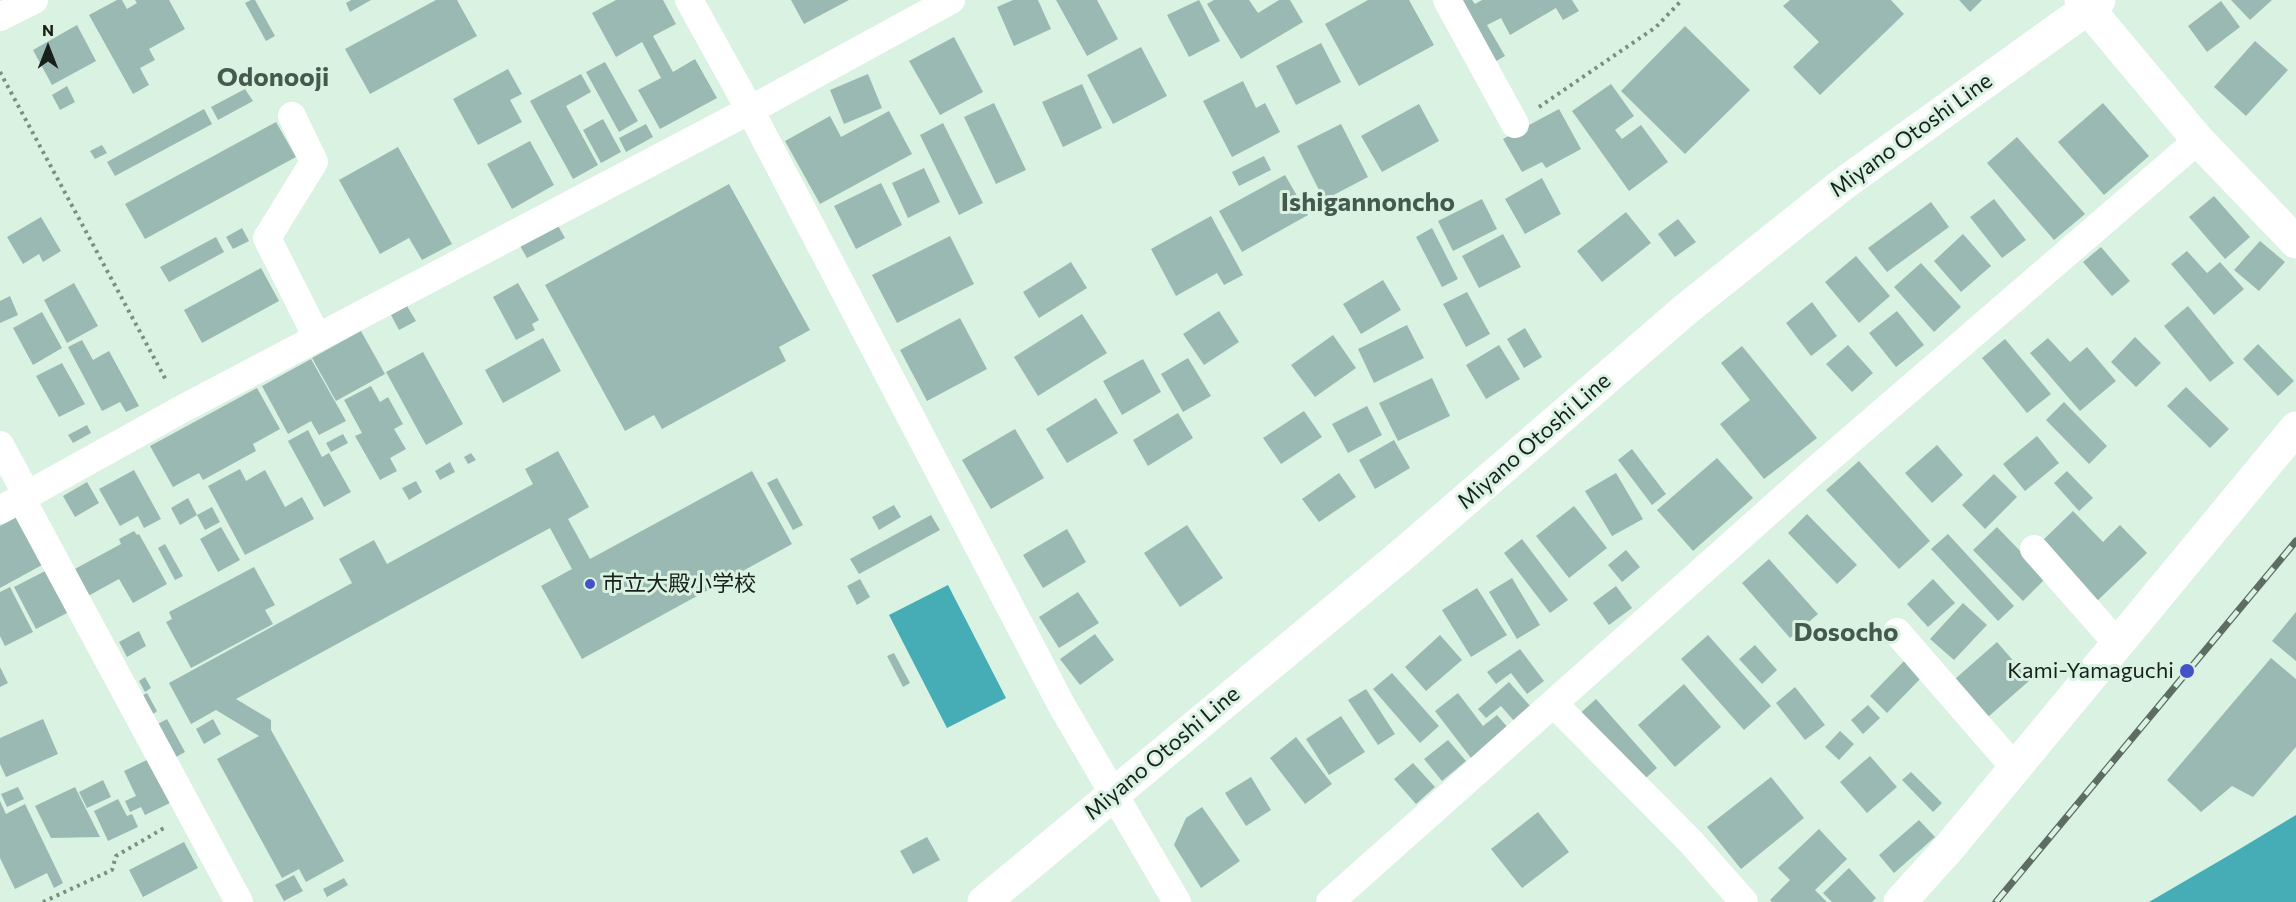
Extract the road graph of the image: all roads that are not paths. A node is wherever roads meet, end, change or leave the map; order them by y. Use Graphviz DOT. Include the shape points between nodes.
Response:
graph roads {
  1 [pos="34,0"];
  2 [pos="689,0"];
  3 [pos="951,0"];
  4 [pos="1447,0"];
  5 [pos="2089,3"];
  6 [pos="0,17"];
  7 [pos="750,110"];
  8 [pos="292,116"];
  9 [pos="1515,124"];
  10 [pos="2198,140"];
  11 [pos="2296,242"];
  12 [pos="317,336"];
  13 [pos="2296,428"];
  14 [pos="0,445"];
  15 [pos="16,501"];
  16 [pos="2034,549"];
  17 [pos="1897,632"];
  18 [pos="2118,644"];
  19 [pos="1554,704"];
  20 [pos="2015,768"];
  21 [pos="1112,793"];
  22 [pos="239,902"];
  23 [pos="984,902"];
  24 [pos="1177,902"];
  25 [pos="1330,902"];
  26 [pos="1744,902"];
  27 [pos="1899,902"];
  1 -- 6 [label="street"];
  2 -- 7 [label="street"];
  3 -- 7 [label="street"];
  4 -- 9 [label="street"];
  5 -- 10 [label="main road"];
  5 -- 21 [label="main road, Miyano Otoshi Line" via="1843,184 1694,302 1403,554"];
  7 -- 12 [label="street"];
  7 -- 21 [label="street" via="1062,706"];
  8 -- 12 [label="street" via="314,162 267,238"];
  10 -- 11 [label="main road"];
  10 -- 19 [label="street" via="1811,474"];
  12 -- 15 [label="street"];
  13 -- 18 [label="main road"];
  14 -- 15 [label="street"];
  15 -- 22 [label="street"];
  16 -- 18 [label="street"];
  17 -- 20 [label="street"];
  18 -- 20 [label="main road"];
  19 -- 25 [label="street"];
  19 -- 26 [label="street"];
  20 -- 27 [label="main road"];
  21 -- 23 [label="main road, Miyano Otoshi Line"];
  21 -- 24 [label="street"];
}
